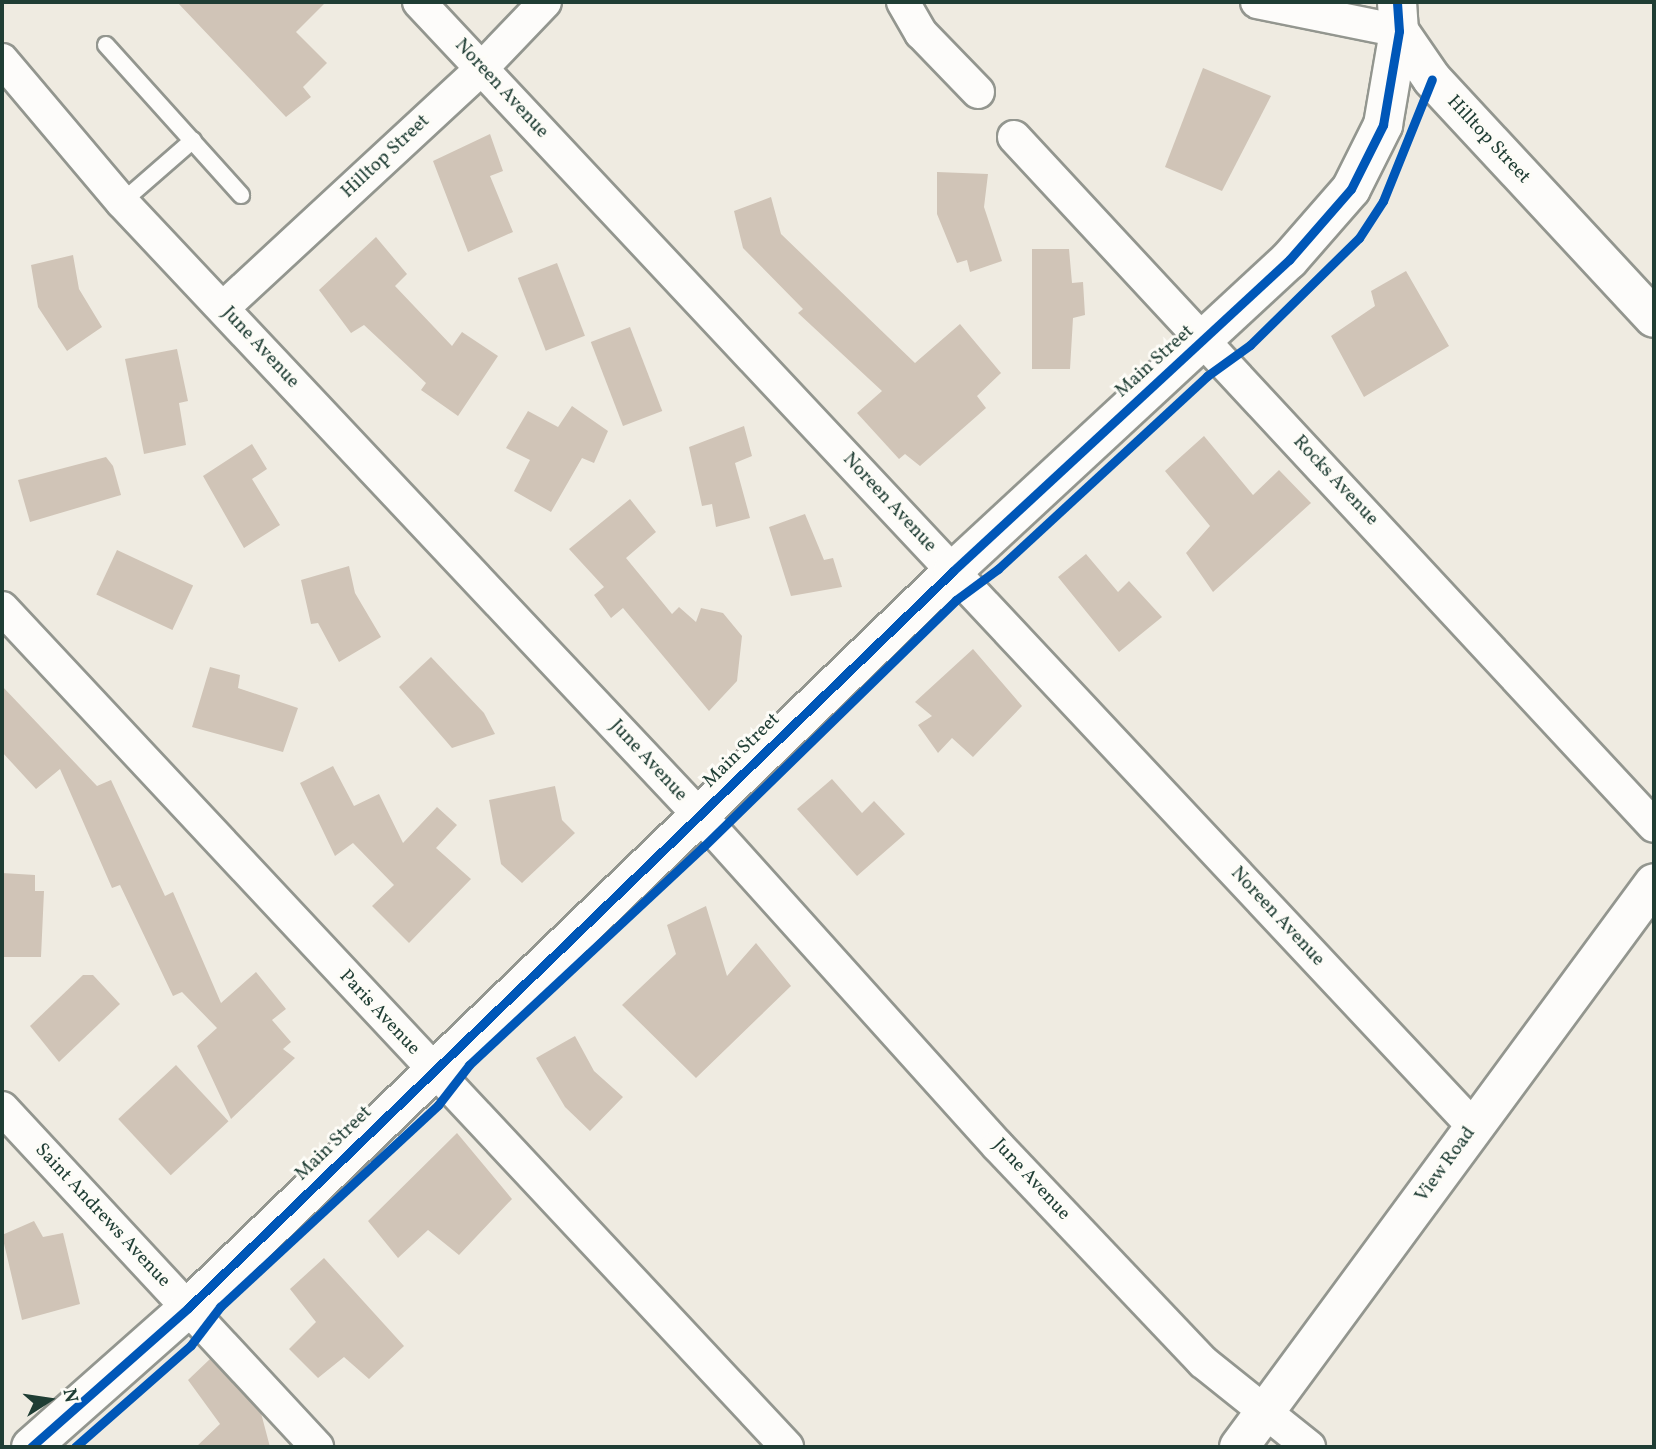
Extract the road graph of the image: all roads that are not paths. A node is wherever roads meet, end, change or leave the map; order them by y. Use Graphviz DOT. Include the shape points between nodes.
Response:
graph roads {
  1 [pos="419,2"];
  2 [pos="545,2"];
  3 [pos="903,2"];
  4 [pos="1257,2"];
  5 [pos="1398,16"];
  6 [pos="106,45"];
  7 [pos="2,60"];
  8 [pos="482,68"];
  9 [pos="978,92"];
  10 [pos="1014,137"];
  11 [pos="193,140"];
  12 [pos="241,195"];
  13 [pos="122,202"];
  14 [pos="223,308"];
  15 [pos="1654,318"];
  16 [pos="1205,341"];
  17 [pos="953,571"];
  18 [pos="2,608"];
  19 [pos="700,816"];
  20 [pos="1654,826"];
  21 [pos="1654,883"];
  22 [pos="434,1072"];
  23 [pos="2,1108"];
  24 [pos="1474,1127"];
  25 [pos="188,1308"];
  26 [pos="1264,1413"];
  27 [pos="31,1447"];
  28 [pos="317,1447"];
  29 [pos="787,1447"];
  30 [pos="1239,1447"];
  31 [pos="1310,1447"];
  1 -- 8 [label="street, Noreen Avenue"];
  2 -- 8 [label="street, Hilltop Street"];
  3 -- 9 [label="street" via="921,33"];
  4 -- 5 [label="street"];
  5 -- 15 [label="street, Hilltop Street" via="1432,79"];
  5 -- 16 [label="street, Main Street" via="1382,125 1351,189 1289,260"];
  6 -- 11 [label="lane"];
  7 -- 13 [label="street, June Avenue"];
  8 -- 14 [label="street, Hilltop Street"];
  8 -- 17 [label="street, Noreen Avenue"];
  10 -- 16 [label="street, Rocks Avenue"];
  11 -- 12 [label="lane"];
  11 -- 13 [label="lane"];
  13 -- 14 [label="street, June Avenue"];
  14 -- 19 [label="street, June Avenue"];
  16 -- 17 [label="street, Main Street"];
  16 -- 20 [label="street, Rocks Avenue"];
  17 -- 19 [label="street, Main Street"];
  17 -- 24 [label="street, Noreen Avenue"];
  18 -- 22 [label="street, Paris Avenue"];
  19 -- 22 [label="street, Main Street"];
  19 -- 26 [label="street, June Avenue" via="998,1146 1203,1362"];
  21 -- 24 [label="street, View Road"];
  22 -- 25 [label="street, Main Street"];
  22 -- 29 [label="street, Paris Avenue"];
  23 -- 25 [label="street, Saint Andrews Avenue"];
  24 -- 26 [label="street, View Road"];
  25 -- 27 [label="street, Main Street"];
  25 -- 28 [label="street, Saint Andrews Avenue"];
  26 -- 30 [label="street, View Road"];
  26 -- 31 [label="street, June Avenue"];
}
